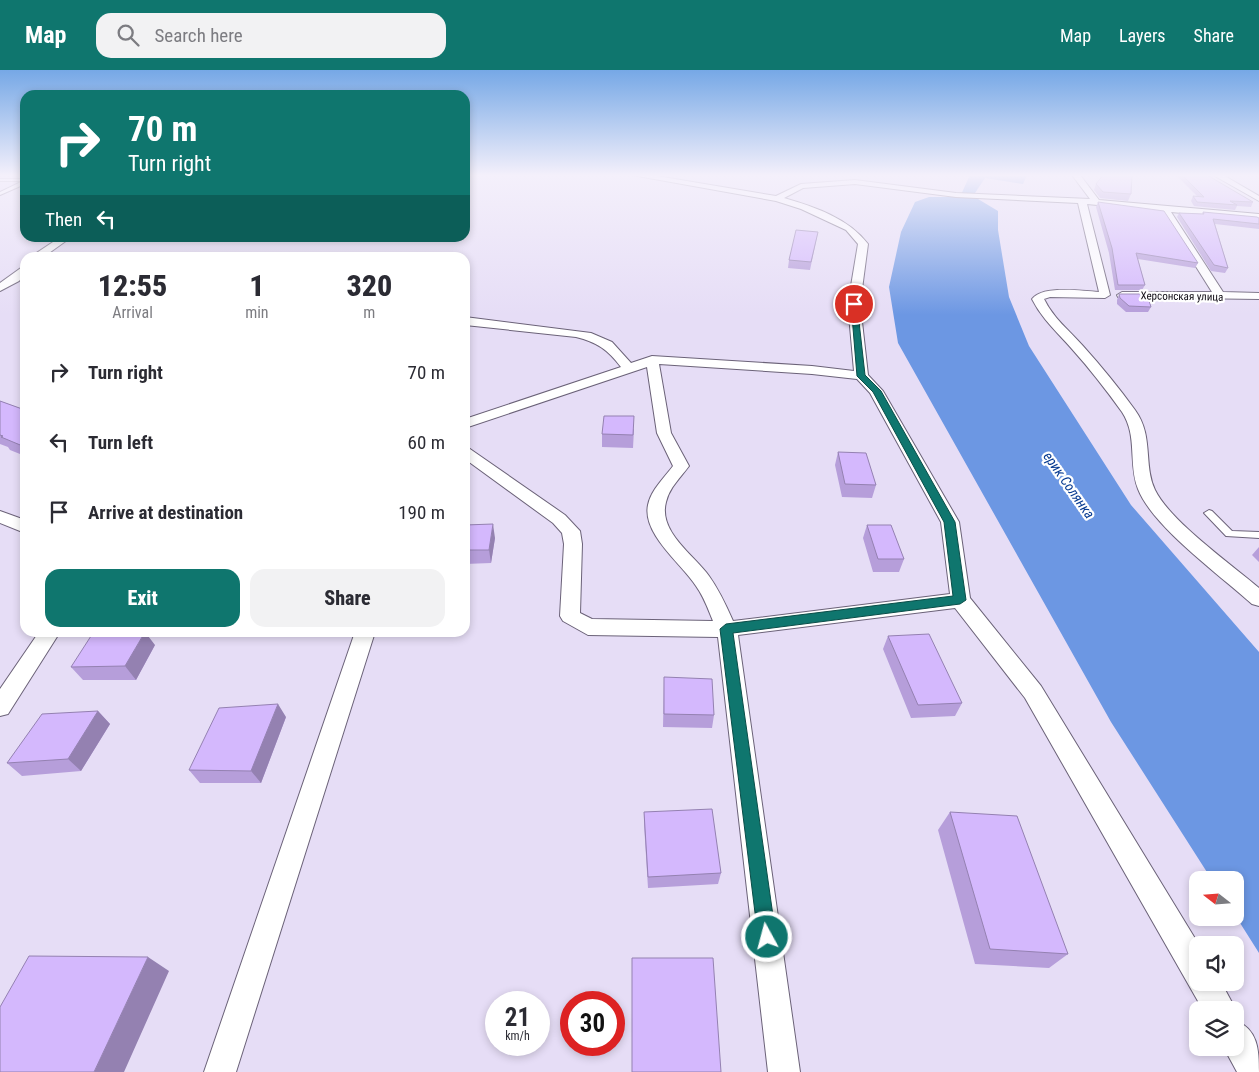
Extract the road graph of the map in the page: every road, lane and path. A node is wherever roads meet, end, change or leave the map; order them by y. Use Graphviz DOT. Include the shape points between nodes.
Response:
graph roads {
  1 [pos="836,222"];
  2 [pos="1092,222"];
  3 [pos="1173,222"];
  4 [pos="59,242"];
  5 [pos="43,252"];
  6 [pos="20,280"];
  7 [pos="0,288"];
  8 [pos="1105,295"];
  9 [pos="1220,296"];
  10 [pos="1259,296"];
  11 [pos="470,321"];
  12 [pos="652,360"];
  13 [pos="629,369"];
  14 [pos="861,376"];
  15 [pos="470,422"];
  16 [pos="470,456"];
  17 [pos="1209,513"];
  18 [pos="0,516"];
  19 [pos="20,525"];
  20 [pos="1259,535"];
  21 [pos="1259,599"];
  22 [pos="960,600"];
  23 [pos="726,629"];
  24 [pos="47,637"];
  25 [pos="363,637"];
  26 [pos="0,707"];
  27 [pos="1189,957"];
  28 [pos="1244,1052"];
  29 [pos="220,1072"];
  30 [pos="784,1072"];
  31 [pos="1255,1072"];
  1 -- 14 [label="street" via="849,228 863,244 854,304"];
  2 -- 8 [label="street"];
  3 -- 9 [label="street"];
  4 -- 5 [label="street"];
  6 -- 7 [label="street"];
  8 -- 9 [label="street, Херсонская улица"];
  8 -- 21 [label="street, Херсонская улица" via="1050,294 1038,300 1130,413 1140,437 1146,489 1160,513"];
  9 -- 10 [label="street, Херсонская улица"];
  11 -- 13 [label="street" via="594,336 609,343"];
  12 -- 13 [label="street"];
  12 -- 14 [label="street"];
  12 -- 23 [label="street" via="664,433 681,466 660,494 656,507 658,524 704,581"];
  13 -- 15 [label="street"];
  14 -- 22 [label="street" via="876,391 950,522"];
  16 -- 23 [label="street" via="571,531 570,616 575,621 596,627"];
  17 -- 20 [label="lane" via="1229,534"];
  18 -- 19 [label="street"];
  22 -- 23 [label="street"];
  22 -- 27 [label="street" via="1033,692"];
  23 -- 30 [label="street"];
  24 -- 26 [label="street"];
  25 -- 29 [label="street"];
  28 -- 31 [label="street"];
}
